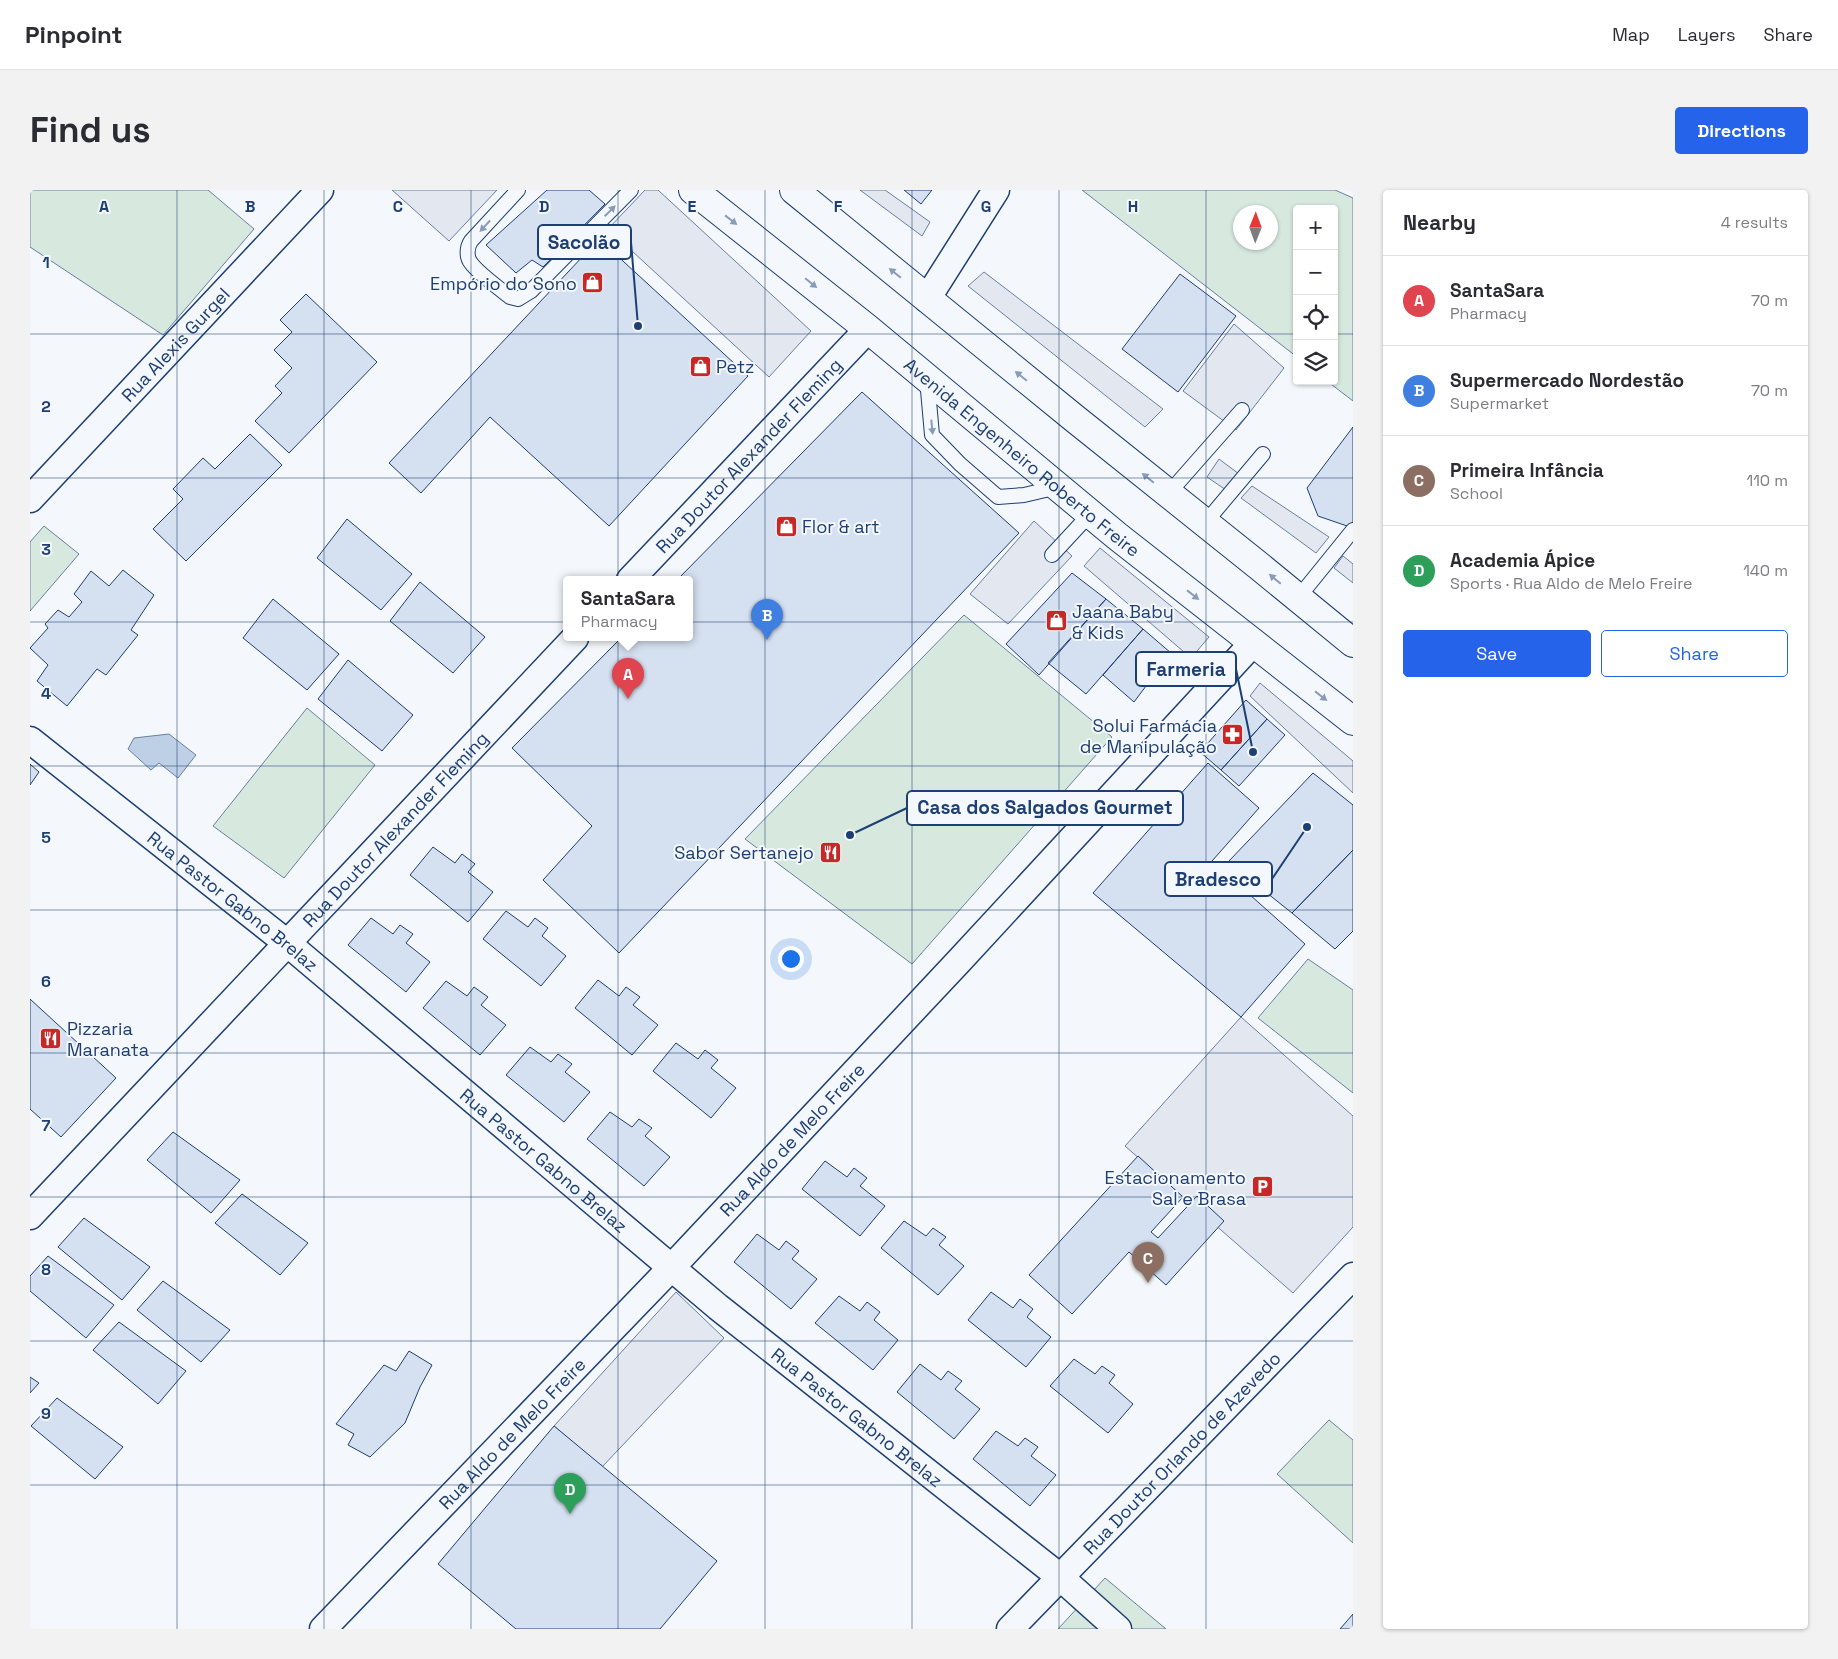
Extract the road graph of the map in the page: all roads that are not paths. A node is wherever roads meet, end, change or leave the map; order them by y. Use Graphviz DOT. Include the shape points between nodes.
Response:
graph roads {
  1 [pos="320,190"];
  2 [pos="518,190"];
  3 [pos="630,190"];
  4 [pos="693,190"];
  5 [pos="794,190"];
  6 [pos="996,190"];
  7 [pos="928,299"];
  8 [pos="868,330"];
  9 [pos="927,378"];
  10 [pos="1242,410"];
  11 [pos="1263,454"];
  12 [pos="1058,487"];
  13 [pos="1168,494"];
  14 [pos="30,498"];
  15 [pos="1090,514"];
  16 [pos="1205,523"];
  17 [pos="1353,530"];
  18 [pos="1052,555"];
  19 [pos="634,576"];
  20 [pos="1298,598"];
  21 [pos="572,641"];
  22 [pos="1253,643"];
  23 [pos="1353,643"];
  24 [pos="1353,721"];
  25 [pos="30,740"];
  26 [pos="287,943"];
  27 [pos="30,1216"];
  28 [pos="672,1267"];
  29 [pos="1353,1276"];
  30 [pos="1060,1577"];
  31 [pos="323,1629"];
  32 [pos="1010,1629"];
  33 [pos="1118,1629"];
  1 -- 14 [label="street, Rua Alexis Gurgel"];
  2 -- 3 [label="lane, one-way" via="468,246 470,262 510,298 518,299 531,291"];
  4 -- 8 [label="main road, Avenida Engenheiro Roberto Freire, one-way"];
  7 -- 5 [label="main road, one-way"];
  6 -- 7 [label="street"];
  13 -- 7 [label="main road, one-way"];
  8 -- 9 [label="main road, Avenida Engenheiro Roberto Freire"];
  8 -- 19 [label="street, Rua Doutor Alexander Fleming"];
  9 -- 12 [label="main road, Avenida Engenheiro Roberto Freire"];
  9 -- 12 [label="lane, one-way" via="932,435 998,497"];
  10 -- 13 [label="lane"];
  11 -- 16 [label="lane"];
  12 -- 15 [label="main road, Avenida Engenheiro Roberto Freire"];
  13 -- 16 [label="main road"];
  15 -- 18 [label="lane"];
  15 -- 22 [label="main road, Avenida Engenheiro Roberto Freire, one-way"];
  20 -- 16 [label="main road, one-way"];
  17 -- 20 [label="lane"];
  20 -- 23 [label="main road"];
  21 -- 26 [label="street, Rua Doutor Alexander Fleming"];
  22 -- 24 [label="main road, Avenida Engenheiro Roberto Freire, one-way"];
  22 -- 28 [label="street, Rua Aldo de Melo Freire"];
  25 -- 26 [label="street, Rua Pastor Gabno Brelaz"];
  26 -- 27 [label="street, Rua Doutor Alexander Fleming"];
  26 -- 28 [label="street, Rua Pastor Gabno Brelaz"];
  28 -- 30 [label="street, Rua Pastor Gabno Brelaz"];
  28 -- 31 [label="street, Rua Aldo de Melo Freire"];
  29 -- 30 [label="street, Rua Doutor Orlando de Azevedo"];
  30 -- 32 [label="street, Rua Doutor Orlando de Azevedo"];
  30 -- 33 [label="street, Rua Pastor Gabno Brelaz"];
}
